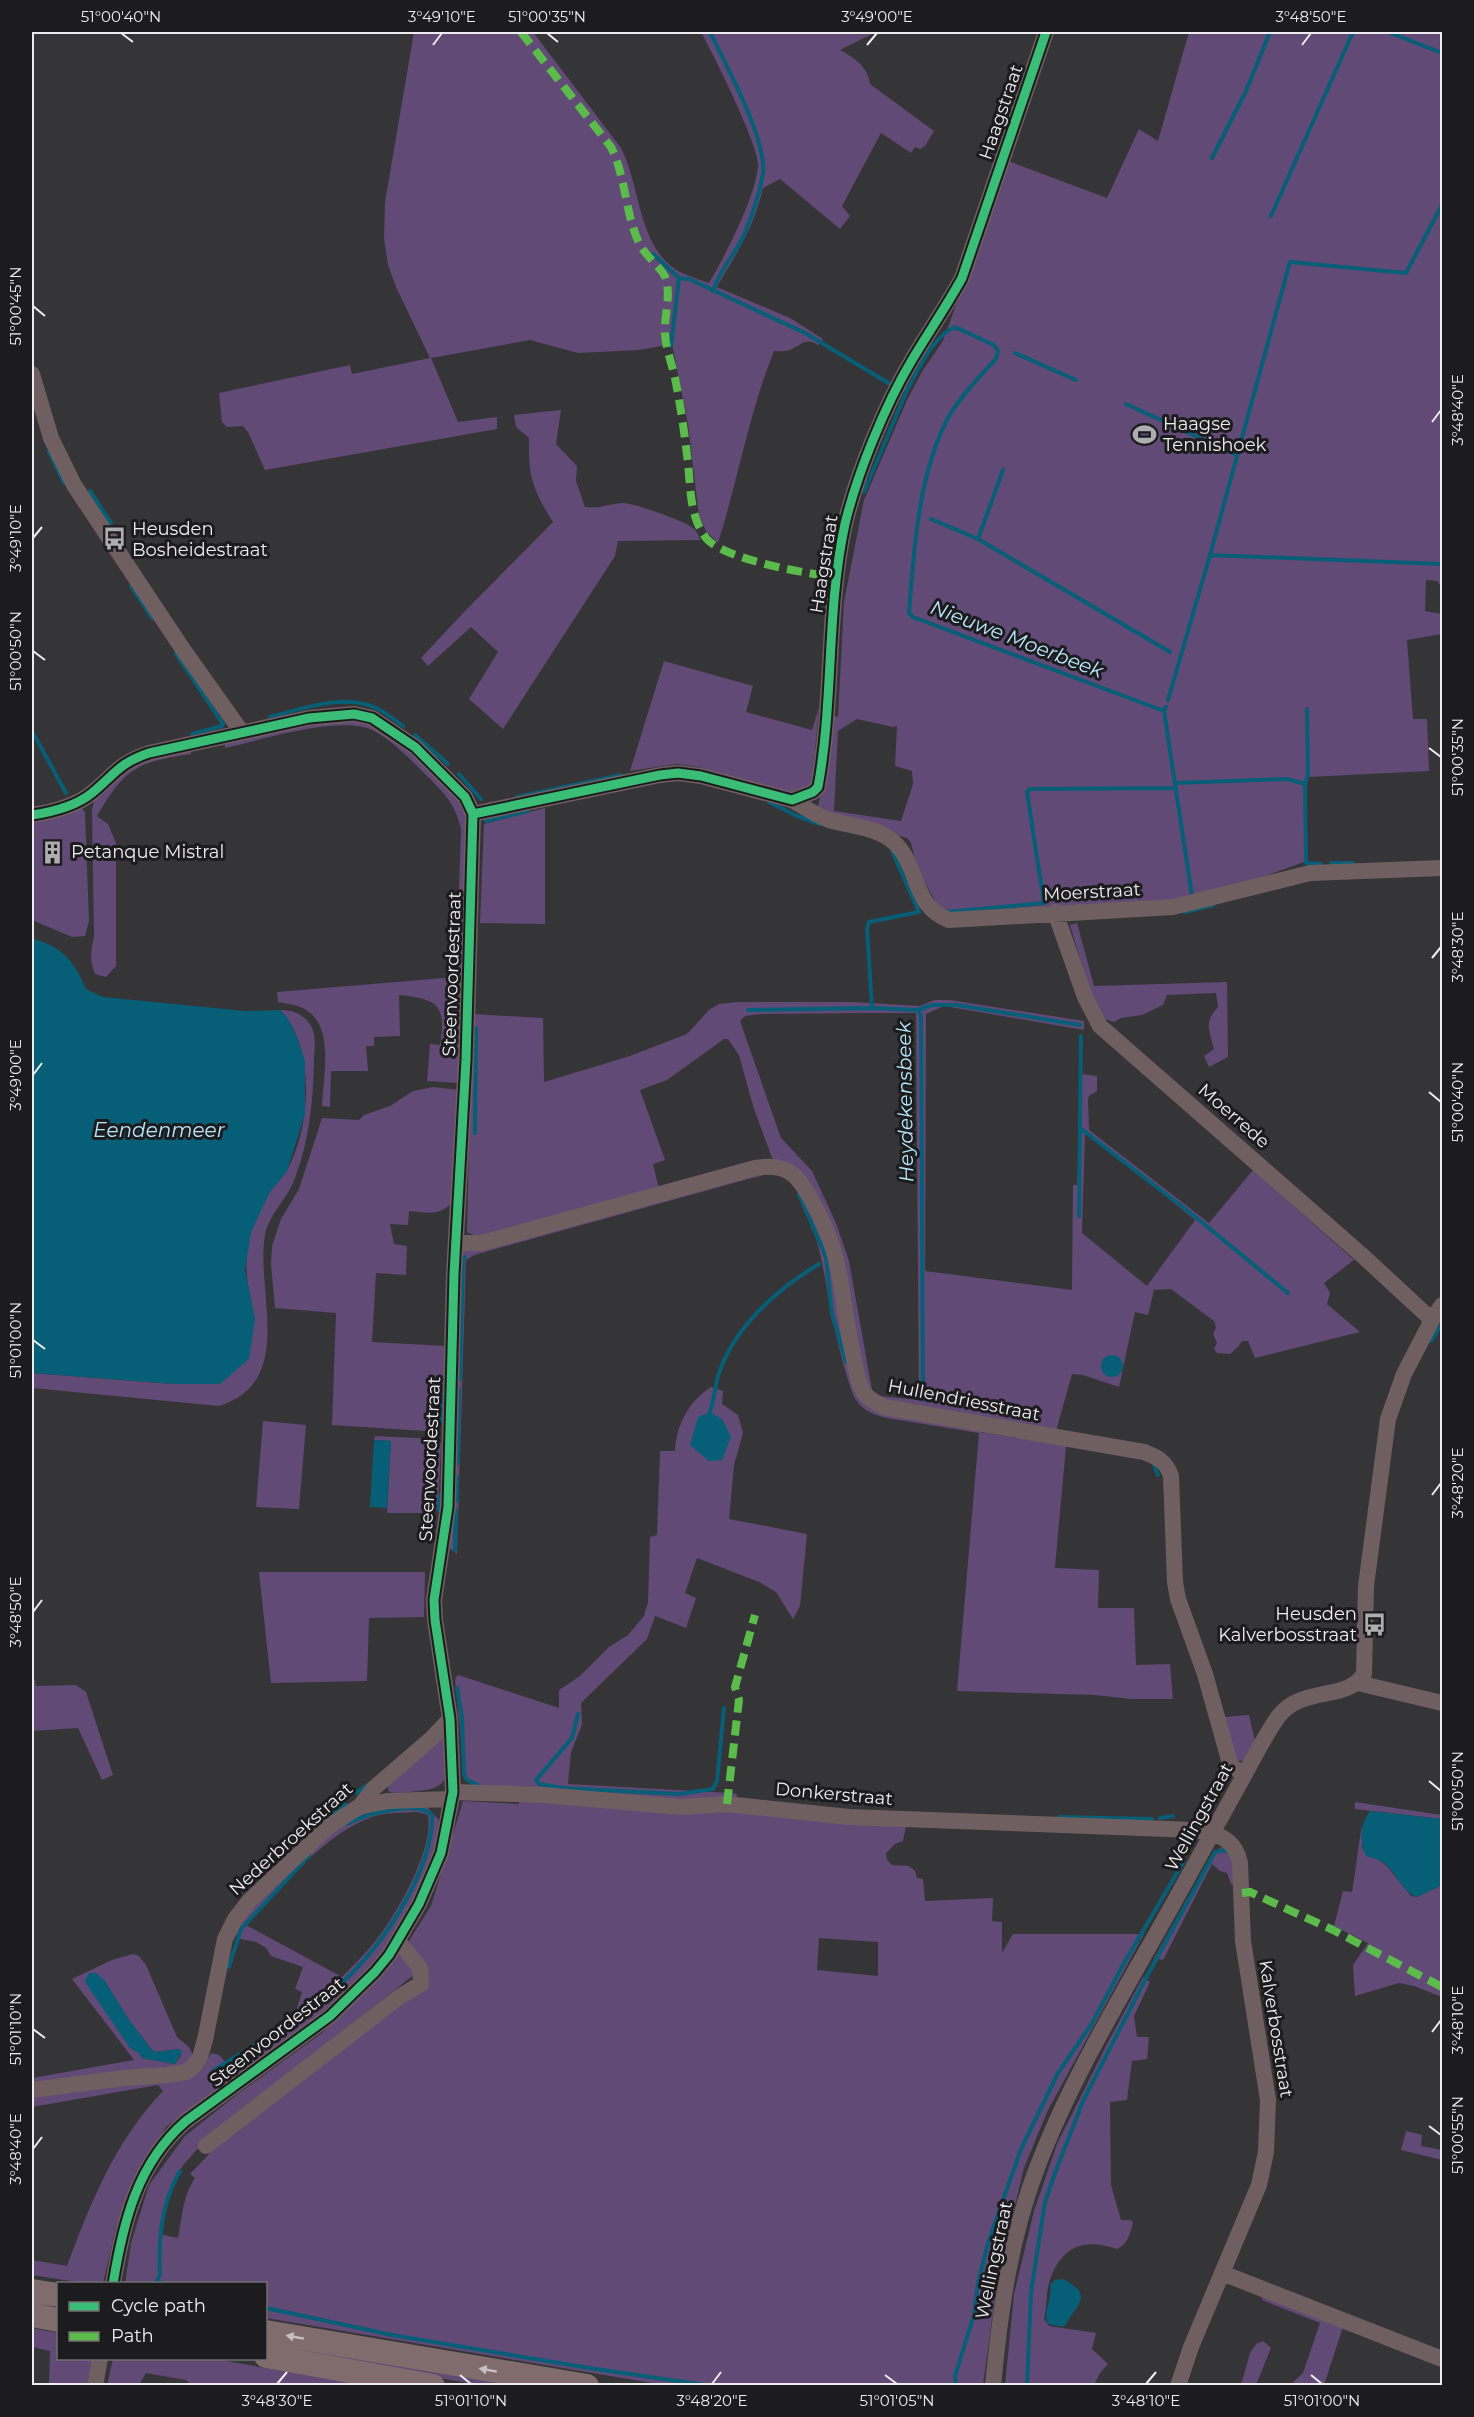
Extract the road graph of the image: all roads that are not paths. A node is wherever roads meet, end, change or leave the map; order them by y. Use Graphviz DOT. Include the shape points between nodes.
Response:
graph roads {
  1 [pos="1046,32"];
  2 [pos="32,374"];
  3 [pos="241,731"];
  4 [pos="792,800"];
  5 [pos="32,814"];
  6 [pos="473,814"];
  7 [pos="1443,868"];
  8 [pos="1055,912"];
  9 [pos="457,1243"];
  10 [pos="1443,1305"];
  11 [pos="1432,1320"];
  12 [pos="1358,1683"];
  13 [pos="1443,1702"];
  14 [pos="450,1719"];
  15 [pos="1245,1773"];
  16 [pos="452,1796"];
  17 [pos="360,1806"];
  18 [pos="1213,1832"];
  19 [pos="398,1941"];
  20 [pos="32,2090"];
  21 [pos="206,2146"];
  22 [pos="1222,2273"];
  23 [pos="113,2282"];
  24 [pos="32,2291"];
  25 [pos="57,2295"];
  26 [pos="32,2315"];
  27 [pos="57,2320"];
  28 [pos="267,2332"];
  29 [pos="267,2356"];
  30 [pos="1443,2359"];
  31 [pos="100,2360"];
  32 [pos="95,2385"];
  33 [pos="433,2385"];
  34 [pos="587,2385"];
  35 [pos="993,2385"];
  36 [pos="1178,2385"];
  1 -- 4 [label="street, Haagstraat" via="962,278 911,362 855,487 835,577 827,716 818,787"];
  2 -- 3 [label="street" via="51,438 75,485"];
  3 -- 5 [label="street" via="132,758 76,803"];
  3 -- 6 [label="street" via="336,715 372,718 415,747 465,796"];
  4 -- 6 [label="street" via="678,773"];
  4 -- 8 [label="street, Moerstraat" via="827,819 879,832 892,840 906,859 923,901 940,917 976,920"];
  6 -- 9 [label="street, Steenvoordestraat"];
  7 -- 8 [label="street, Moerstraat" via="1310,873 1173,907"];
  8 -- 11 [label="street, Moerrede" via="1085,997 1100,1026"];
  9 -- 14 [label="street, Steenvoordestraat" via="448,1507 434,1600"];
  9 -- 15 [label="street, Hullendriesstraat" via="482,1243 755,1168 780,1167 790,1172 805,1188 829,1239 859,1380 872,1401 884,1407 1144,1452 1159,1458 1167,1467 1178,1599 1219,1719 1227,1761"];
  10 -- 11 [label="street"];
  11 -- 12 [label="street" via="1404,1374 1389,1419 1366,1586 1364,1674"];
  12 -- 13 [label="street"];
  12 -- 15 [label="street, Wellingstraat" via="1304,1697 1293,1704 1280,1715"];
  14 -- 16 [label="street, Steenvoordestraat"];
  14 -- 17 [label="street, Nederbroekstraat" via="373,1789"];
  15 -- 18 [label="street, Wellingstraat"];
  16 -- 17 [label="street, Donkerstraat"];
  16 -- 18 [label="street, Donkerstraat" via="544,1795 681,1807 727,1804 849,1817"];
  16 -- 19 [label="street, Steenvoordestraat" via="441,1853"];
  17 -- 20 [label="street, Nederbroekstraat" via="328,1827 234,1919 225,1938 206,2040 193,2067 167,2075"];
  18 -- 22 [label="street, Kalverbosstraat" via="1234,1848 1240,1863 1243,1941 1264,2068 1269,2125 1259,2185"];
  18 -- 35 [label="street, Wellingstraat" via="1049,2137 1012,2248"];
  19 -- 21 [label="street" via="420,1968 421,1984"];
  19 -- 23 [label="street, Steenvoordestraat" via="375,1972 330,2016 170,2137 137,2187 123,2226"];
  22 -- 30 [label="street"];
  22 -- 36 [label="street, Kalverbosstraat"];
  24 -- 25 [label="highway"];
  26 -- 27 [label="highway"];
  34 -- 28 [label="highway, one-way"];
  29 -- 33 [label="highway"];
  31 -- 32 [label="street"];
}
